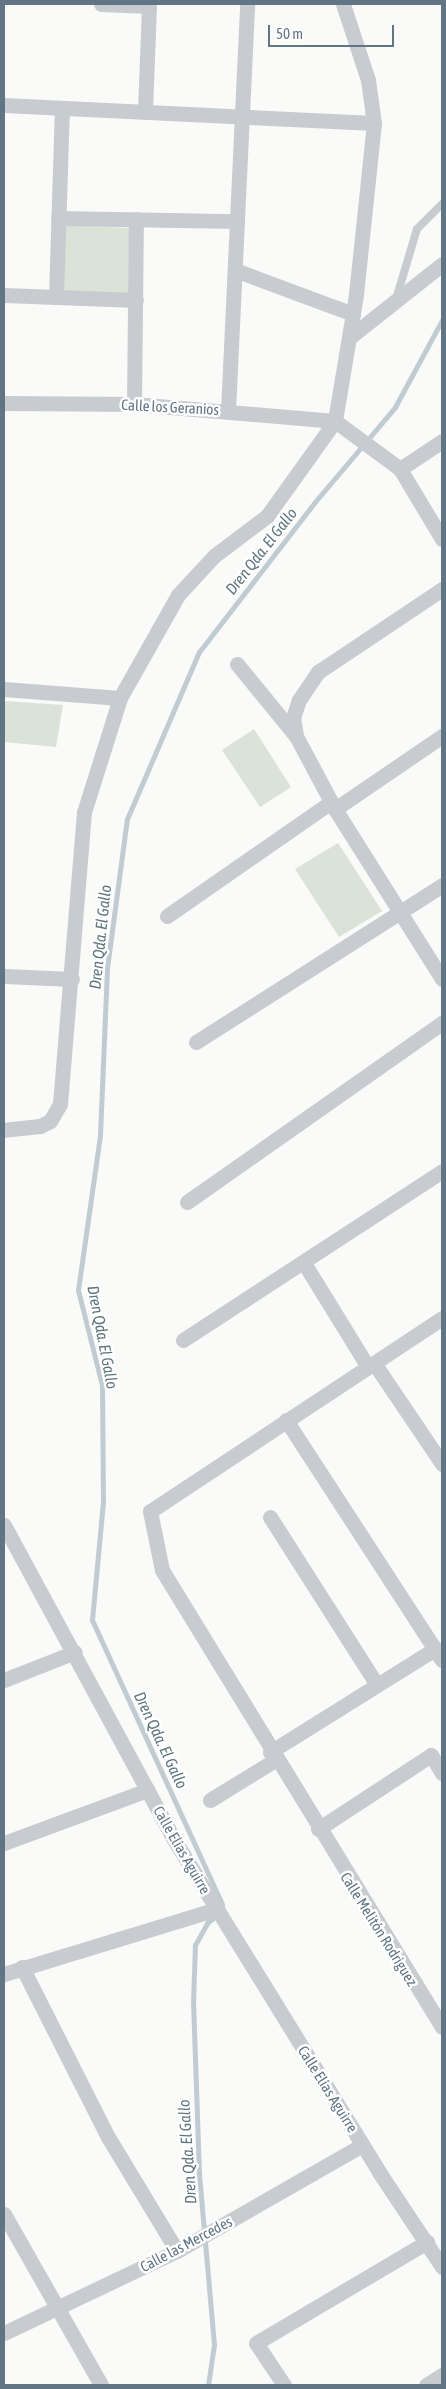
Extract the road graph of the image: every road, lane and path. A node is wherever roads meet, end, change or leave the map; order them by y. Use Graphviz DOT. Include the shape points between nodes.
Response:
graph roads {
  1 [pos="101,4"];
  2 [pos="247,4"];
  3 [pos="343,4"];
  4 [pos="149,5"];
  5 [pos="4,105"];
  6 [pos="62,108"];
  7 [pos="145,110"];
  8 [pos="243,115"];
  9 [pos="374,123"];
  10 [pos="442,204"];
  11 [pos="58,218"];
  12 [pos="136,219"];
  13 [pos="237,221"];
  14 [pos="442,264"];
  15 [pos="235,270"];
  16 [pos="4,295"];
  17 [pos="56,298"];
  18 [pos="396,298"];
  19 [pos="136,300"];
  20 [pos="353,314"];
  21 [pos="350,337"];
  22 [pos="4,403"];
  23 [pos="134,404"];
  24 [pos="228,411"];
  25 [pos="335,421"];
  26 [pos="442,441"];
  27 [pos="400,469"];
  28 [pos="442,539"];
  29 [pos="442,588"];
  30 [pos="237,664"];
  31 [pos="4,689"];
  32 [pos="120,698"];
  33 [pos="296,736"];
  34 [pos="442,736"];
  35 [pos="333,805"];
  36 [pos="442,885"];
  37 [pos="401,914"];
  38 [pos="167,916"];
  39 [pos="4,976"];
  40 [pos="442,978"];
  41 [pos="72,979"];
  42 [pos="442,1023"];
  43 [pos="196,1042"];
  44 [pos="4,1130"];
  45 [pos="442,1171"];
  46 [pos="187,1202"];
  47 [pos="304,1264"];
  48 [pos="442,1318"];
  49 [pos="182,1340"];
  50 [pos="371,1365"];
  51 [pos="286,1420"];
  52 [pos="442,1464"];
  53 [pos="270,1517"];
  54 [pos="5,1530"];
  55 [pos="75,1652"];
  56 [pos="438,1655"];
  57 [pos="4,1680"];
  58 [pos="377,1685"];
  59 [pos="273,1756"];
  60 [pos="442,1773"];
  61 [pos="147,1790"];
  62 [pos="210,1800"];
  63 [pos="318,1829"];
  64 [pos="4,1843"];
  65 [pos="217,1909"];
  66 [pos="22,1967"];
  67 [pos="4,1974"];
  68 [pos="442,2027"];
  69 [pos="362,2146"];
  70 [pos="4,2214"];
  71 [pos="427,2242"];
  72 [pos="177,2251"];
  73 [pos="442,2267"];
  74 [pos="56,2310"];
  75 [pos="4,2333"];
  76 [pos="442,2375"];
  77 [pos="101,2385"];
  78 [pos="284,2385"];
  79 [pos="426,2385"];
  1 -- 4 [label="street"];
  2 -- 8 [label="street"];
  3 -- 9 [label="street" via="368,80"];
  4 -- 7 [label="street"];
  5 -- 6 [label="street"];
  6 -- 7 [label="street"];
  6 -- 11 [label="street"];
  7 -- 8 [label="street"];
  8 -- 9 [label="street"];
  8 -- 13 [label="street"];
  9 -- 20 [label="street"];
  10 -- 18 [label="lane" via="417,229"];
  11 -- 12 [label="street"];
  11 -- 17 [label="street"];
  12 -- 13 [label="street"];
  12 -- 19 [label="street"];
  13 -- 15 [label="street"];
  14 -- 18 [label="street"];
  15 -- 20 [label="street"];
  15 -- 24 [label="street"];
  16 -- 17 [label="street"];
  17 -- 19 [label="street"];
  18 -- 21 [label="street"];
  19 -- 23 [label="street"];
  20 -- 21 [label="street"];
  21 -- 25 [label="street"];
  22 -- 23 [label="street, Calle los Geranios"];
  23 -- 24 [label="street, Calle los Geranios"];
  24 -- 25 [label="street, Calle los Geranios"];
  25 -- 27 [label="street"];
  25 -- 32 [label="street" via="267,516 214,556 178,594"];
  26 -- 27 [label="street"];
  27 -- 28 [label="street"];
  29 -- 33 [label="street" via="318,672 299,700 293,718"];
  30 -- 33 [label="street"];
  31 -- 32 [label="street"];
  32 -- 41 [label="street" via="84,812"];
  33 -- 35 [label="street"];
  34 -- 35 [label="street"];
  35 -- 37 [label="street"];
  35 -- 38 [label="street"];
  36 -- 37 [label="street"];
  37 -- 40 [label="street"];
  37 -- 43 [label="street"];
  39 -- 41 [label="street"];
  41 -- 44 [label="street" via="60,1104 50,1121 40,1126"];
  42 -- 46 [label="street"];
  45 -- 47 [label="street"];
  47 -- 49 [label="street"];
  47 -- 50 [label="street"];
  48 -- 50 [label="street"];
  50 -- 51 [label="street"];
  50 -- 52 [label="street"];
  51 -- 56 [label="street"];
  51 -- 59 [label="street, Calle Melitón Rodriguez" via="150,1511 162,1570"];
  53 -- 58 [label="street"];
  54 -- 55 [label="street, Calle Elias Aguirre"];
  55 -- 57 [label="street"];
  55 -- 61 [label="street, Calle Elias Aguirre"];
  56 -- 58 [label="street"];
  58 -- 59 [label="street"];
  59 -- 62 [label="street"];
  59 -- 63 [label="street, Calle Melitón Rodriguez"];
  60 -- 63 [label="street" via="431,1755"];
  61 -- 64 [label="street"];
  61 -- 65 [label="street, Calle Elias Aguirre"];
  63 -- 68 [label="street, Calle Melitón Rodriguez"];
  65 -- 66 [label="street"];
  65 -- 69 [label="street, Calle Elías Aguirre"];
  66 -- 67 [label="street"];
  66 -- 72 [label="street" via="108,2137"];
  69 -- 71 [label="street, Calle Elías Aguirre"];
  69 -- 72 [label="street, Calle las Mercedes"];
  70 -- 74 [label="street"];
  71 -- 73 [label="street, Calle Elías Aguirre"];
  71 -- 78 [label="street" via="256,2343"];
  72 -- 74 [label="street, Calle las Mercedes"];
  74 -- 75 [label="street, Calle las Mercedes"];
  74 -- 77 [label="street"];
  76 -- 79 [label="street"];
}
